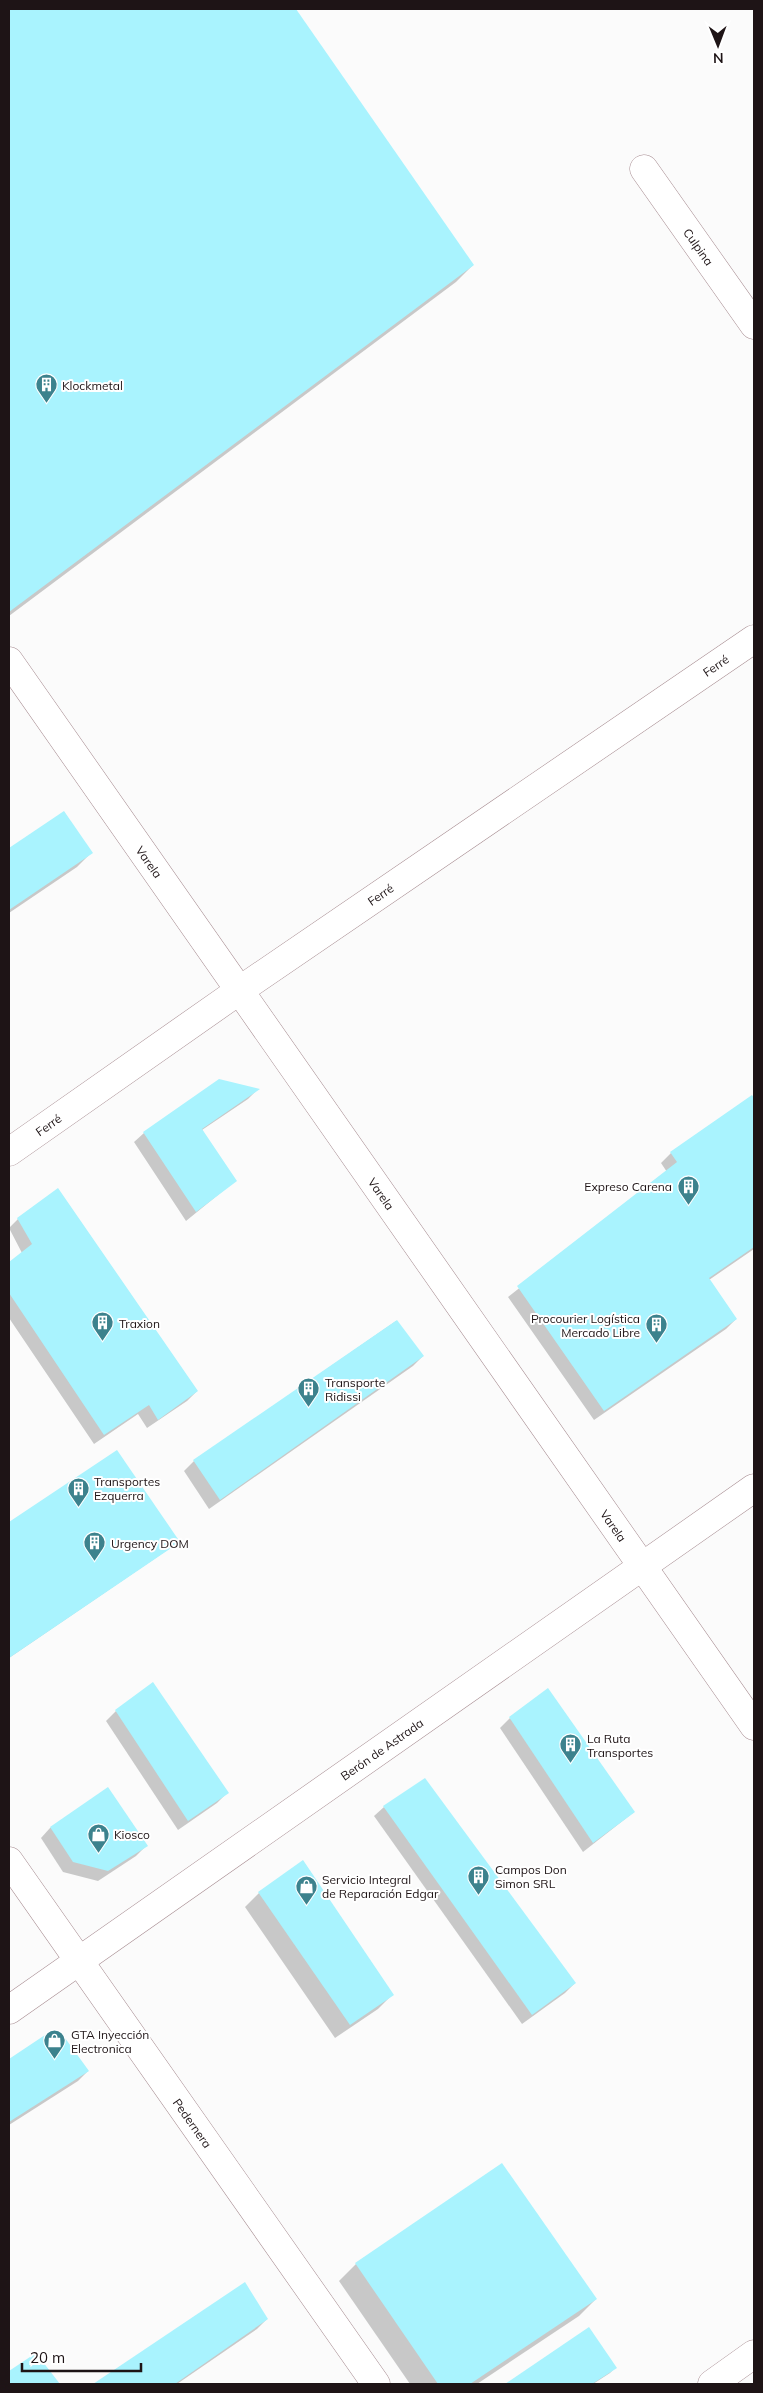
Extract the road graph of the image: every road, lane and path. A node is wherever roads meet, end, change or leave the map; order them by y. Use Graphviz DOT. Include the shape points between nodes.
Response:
graph roads {
  1 [pos="644,169"];
  2 [pos="754,325"];
  3 [pos="754,639"];
  4 [pos="9,661"];
  5 [pos="240,990"];
  6 [pos="9,1152"];
  7 [pos="754,1488"];
  8 [pos="644,1567"];
  9 [pos="754,1726"];
  10 [pos="9,1861"];
  11 [pos="79,1961"];
  12 [pos="9,2010"];
  13 [pos="754,2354"];
  14 [pos="376,2384"];
  15 [pos="712,2384"];
  1 -- 2 [label="street, Culpina"];
  3 -- 5 [label="street, Ferré"];
  4 -- 5 [label="street, Varela"];
  5 -- 6 [label="street, Ferré"];
  5 -- 8 [label="street, Varela"];
  7 -- 8 [label="street, Berón de Astrada"];
  8 -- 9 [label="street, Varela"];
  8 -- 11 [label="street, Berón de Astrada"];
  10 -- 11 [label="street, Pedernera"];
  11 -- 12 [label="street, Berón de Astrada"];
  11 -- 14 [label="street, Pedernera"];
  13 -- 15 [label="street"];
}
